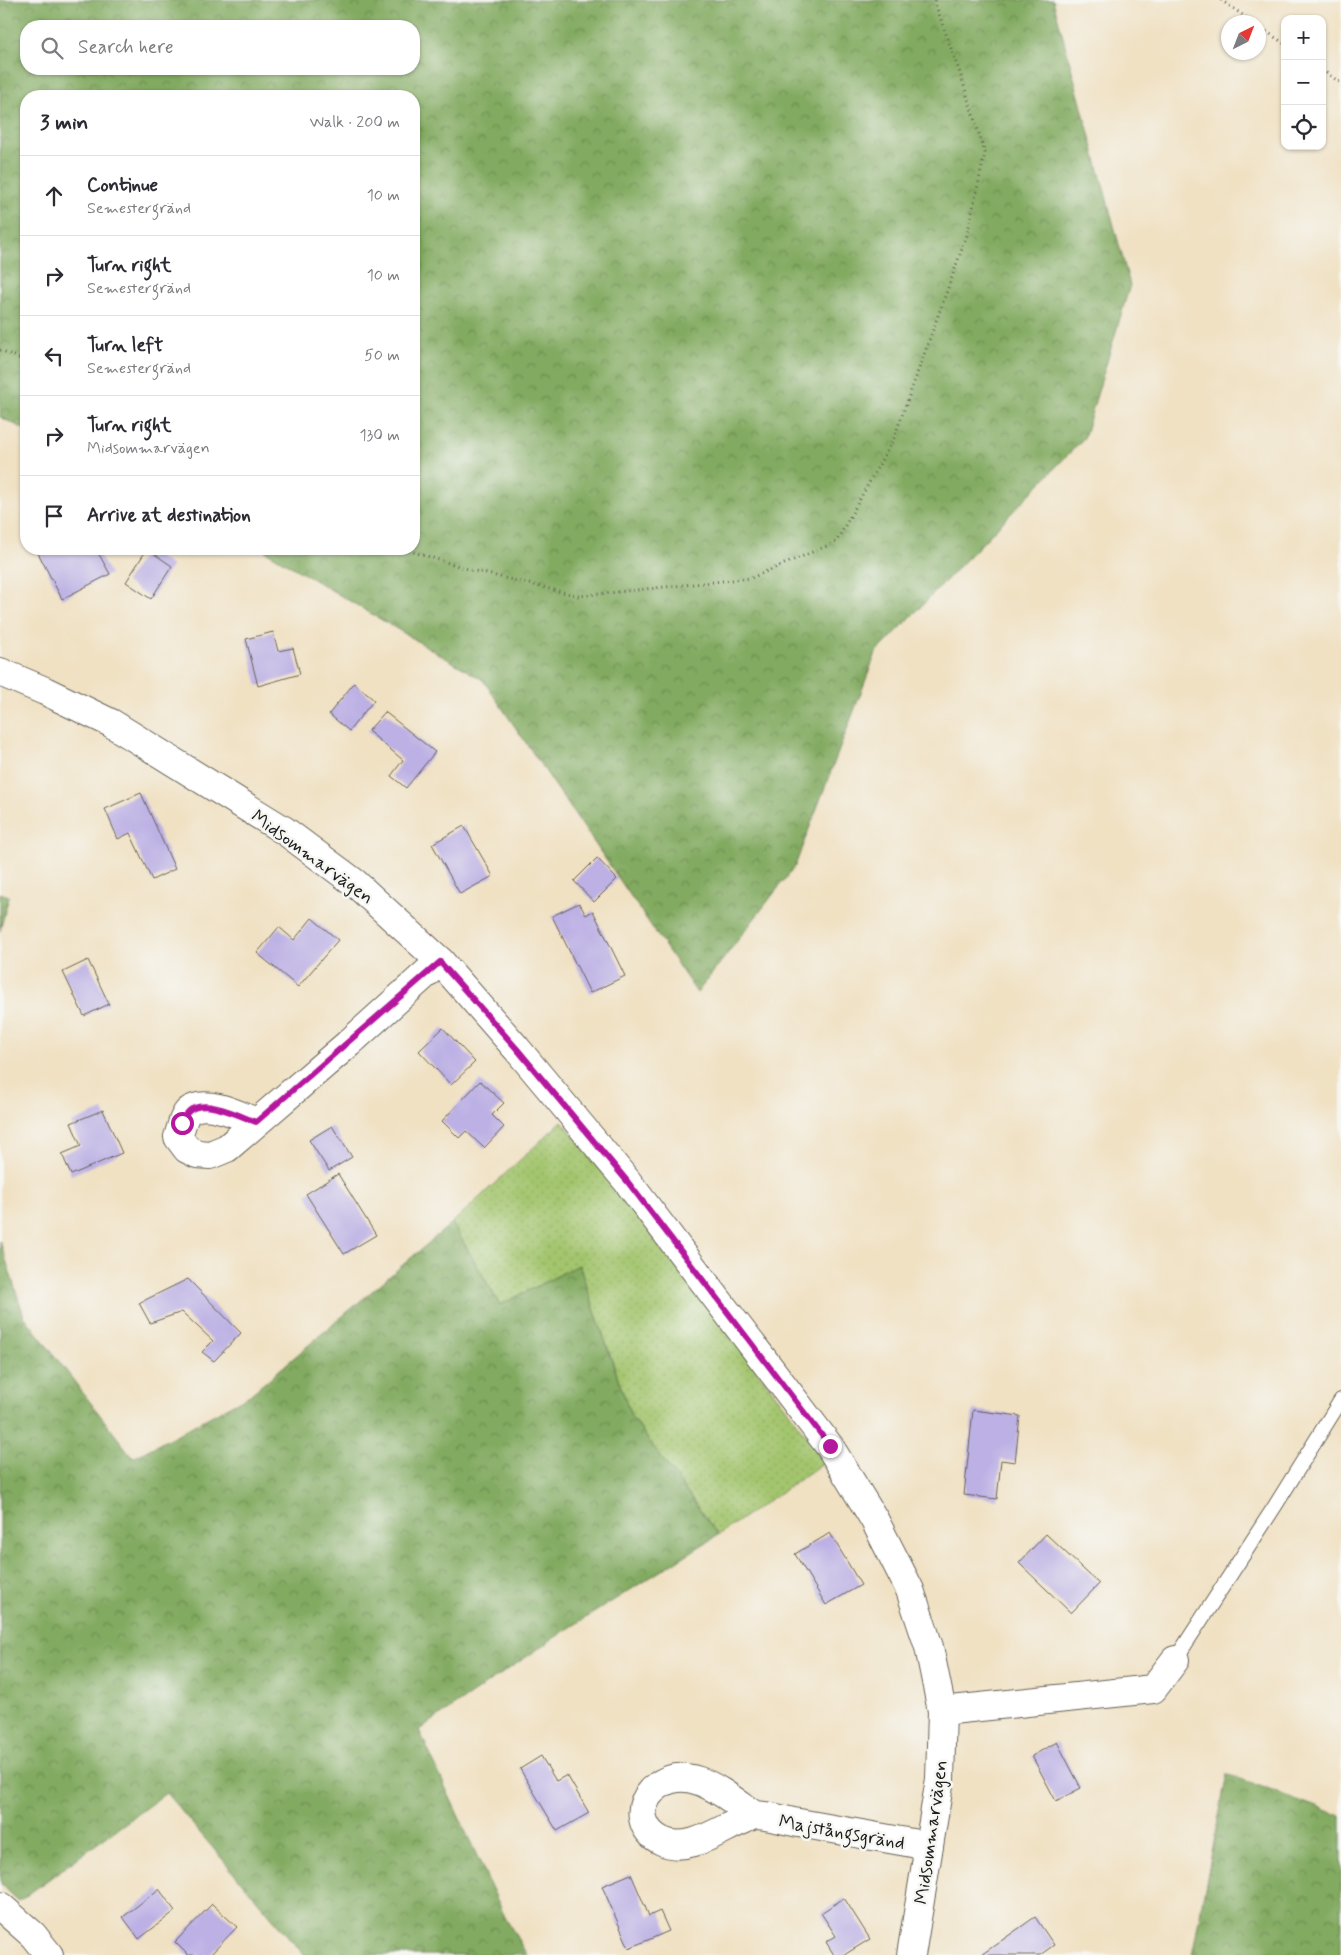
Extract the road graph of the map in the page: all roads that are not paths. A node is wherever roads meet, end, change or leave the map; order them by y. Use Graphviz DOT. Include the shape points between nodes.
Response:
graph roads {
  1 [pos="0,672"];
  2 [pos="440,962"];
  3 [pos="256,1122"];
  4 [pos="1341,1400"];
  5 [pos="1175,1660"];
  6 [pos="942,1711"];
  7 [pos="754,1815"];
  8 [pos="929,1846"];
  9 [pos="0,1906"];
  10 [pos="49,1955"];
  11 [pos="911,1955"];
  1 -- 2 [label="street, Midsommarvägen" via="111,723 284,831 355,883"];
  2 -- 3 [label="street"];
  2 -- 6 [label="street, Midsommarvägen" via="627,1181 830,1446 874,1519 910,1590 929,1647"];
  4 -- 5 [label="lane"];
  5 -- 6 [label="street" via="1152,1689"];
  6 -- 8 [label="street, Midsommarvägen" via="940,1779"];
  7 -- 8 [label="street, Majstångsgränd"];
  8 -- 11 [label="street, Midsommarvägen"];
  9 -- 10 [label="street"];
}
